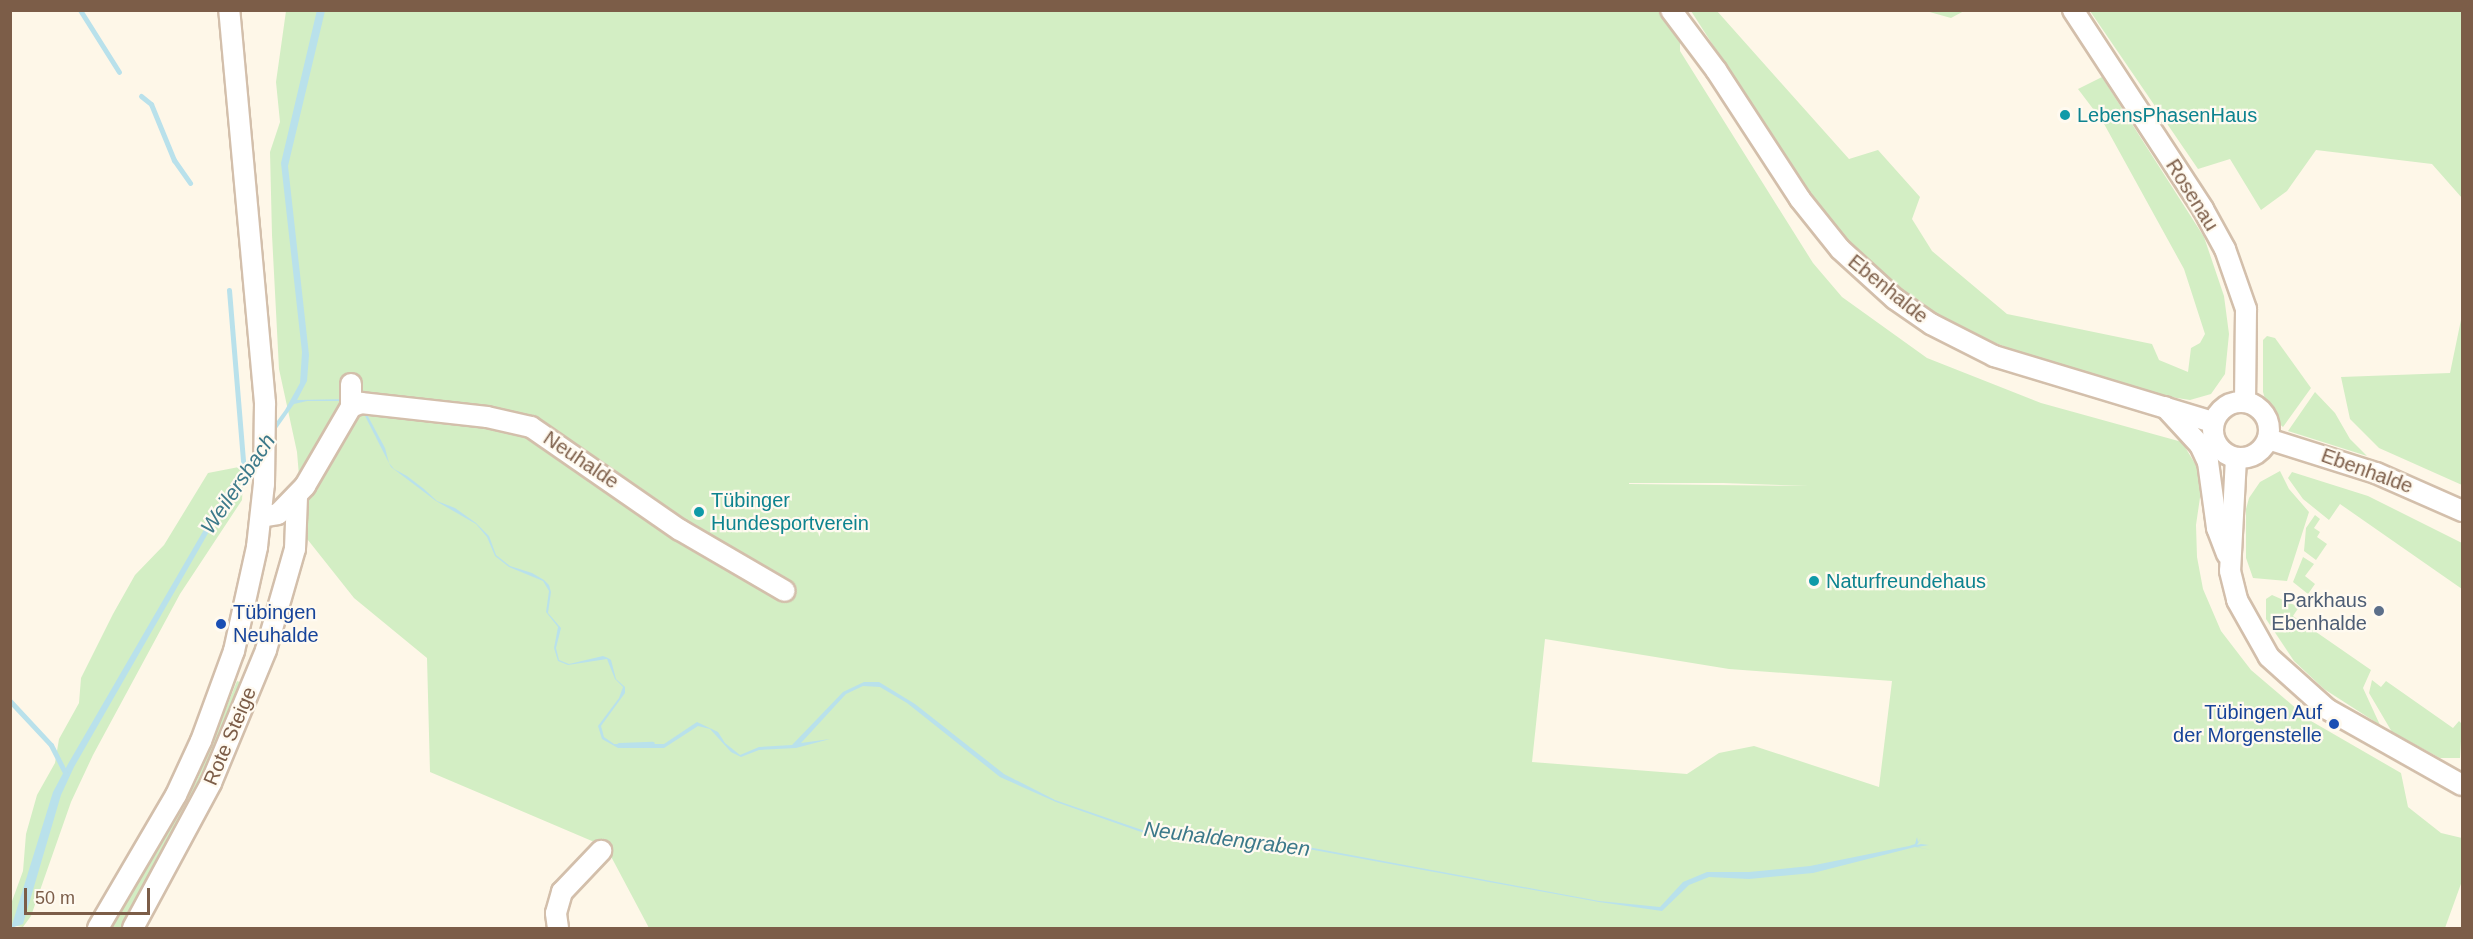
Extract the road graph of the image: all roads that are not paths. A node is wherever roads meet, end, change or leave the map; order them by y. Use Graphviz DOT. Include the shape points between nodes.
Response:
graph roads {
  1 [pos="229,10"];
  2 [pos="1671,10"];
  3 [pos="2073,10"];
  4 [pos="351,384"];
  5 [pos="2245,401"];
  6 [pos="351,407"];
  7 [pos="2165,407"];
  8 [pos="2212,422"];
  9 [pos="2268,439"];
  10 [pos="2236,458"];
  11 [pos="297,497"];
  12 [pos="262,511"];
  13 [pos="2463,511"];
  14 [pos="2229,561"];
  15 [pos="785,591"];
  16 [pos="2463,785"];
  17 [pos="601,851"];
  18 [pos="98,928"];
  19 [pos="133,928"];
  20 [pos="558,928"];
  1 -- 12 [label="street" via="264,380"];
  2 -- 7 [label="street, Ebenhalde" via="1716,70 1800,200 1840,249 1887,293 1931,324 1994,356"];
  3 -- 5 [label="street, Rosenau" via="2225,249 2246,309"];
  4 -- 6 [label="street"];
  5 -- 8 [label="street" via="2223,407"];
  5 -- 9 [label="street" via="2265,416"];
  6 -- 11 [label="street"];
  6 -- 15 [label="street, Neuhalde" via="361,403 487,417 531,427 680,530"];
  7 -- 8 [label="street, Ebenhalde"];
  7 -- 14 [label="street" via="2200,445 2208,462 2217,528"];
  8 -- 10 [label="street" via="2215,441"];
  9 -- 10 [label="street" via="2253,455"];
  9 -- 13 [label="street, Ebenhalde" via="2376,473"];
  10 -- 14 [label="street"];
  11 -- 12 [label="street" via="278,514"];
  11 -- 19 [label="street, Rote Steige" via="297,532 275,625 229,744"];
  12 -- 18 [label="street" via="244,616 212,715 176,795"];
  14 -- 16 [label="street" via="2237,600 2250,629 2271,661 2297,686 2396,751"];
  17 -- 20 [label="street" via="562,892 555,913"];
}
